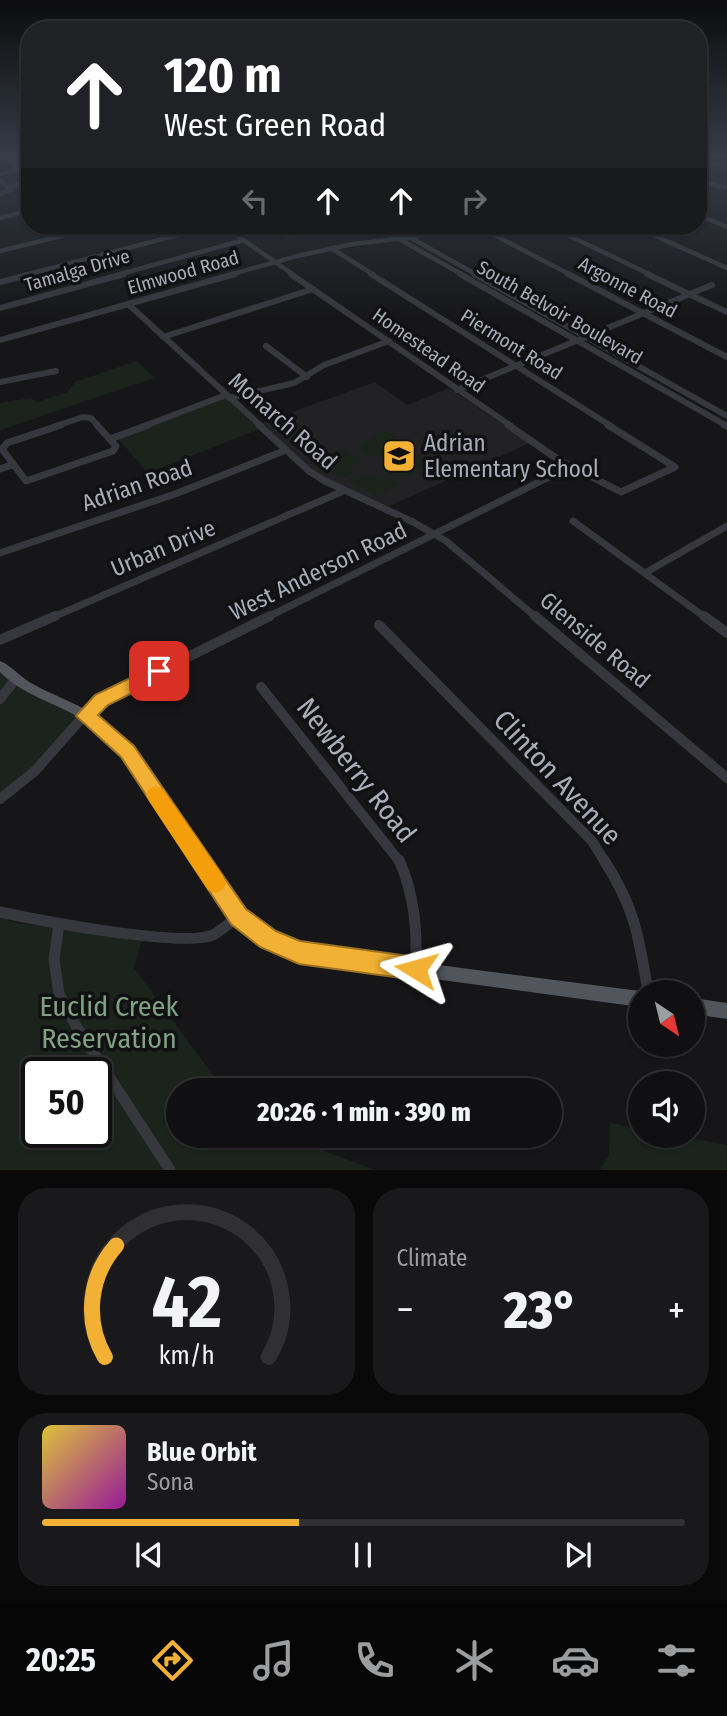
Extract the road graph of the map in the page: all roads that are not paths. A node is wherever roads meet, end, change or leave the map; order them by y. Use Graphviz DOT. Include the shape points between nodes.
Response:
graph roads {
  1 [pos="21,213"];
  2 [pos="0,218"];
  3 [pos="727,218"];
  4 [pos="707,219"];
  5 [pos="715,222"];
  6 [pos="727,227"];
  7 [pos="65,235"];
  8 [pos="178,235"];
  9 [pos="236,235"];
  10 [pos="394,235"];
  11 [pos="408,235"];
  12 [pos="420,235"];
  13 [pos="494,235"];
  14 [pos="568,235"];
  15 [pos="653,235"];
  16 [pos="412,237"];
  17 [pos="402,239"];
  18 [pos="244,240"];
  19 [pos="331,248"];
  20 [pos="0,251"];
  21 [pos="276,262"];
  22 [pos="727,268"];
  23 [pos="0,282"];
  24 [pos="712,285"];
  25 [pos="313,289"];
  26 [pos="690,294"];
  27 [pos="128,304"];
  28 [pos="0,308"];
  29 [pos="727,312"];
  30 [pos="643,313"];
  31 [pos="587,336"];
  32 [pos="163,337"];
  33 [pos="0,340"];
  34 [pos="577,340"];
  35 [pos="388,341"];
  36 [pos="266,346"];
  37 [pos="727,356"];
  38 [pos="517,365"];
  39 [pos="56,371"];
  40 [pos="307,377"];
  41 [pos="0,382"];
  42 [pos="457,390"];
  43 [pos="227,397"];
  44 [pos="727,416"];
  45 [pos="727,426"];
  46 [pos="110,439"];
  47 [pos="286,450"];
  48 [pos="12,465"];
  49 [pos="571,466"];
  50 [pos="0,469"];
  51 [pos="341,492"];
  52 [pos="621,492"];
  53 [pos="573,521"];
  54 [pos="727,526"];
  55 [pos="436,534"];
  56 [pos="0,553"];
  57 [pos="645,573"];
  58 [pos="379,625"];
  59 [pos="727,633"];
  60 [pos="0,640"];
  61 [pos="0,665"];
  62 [pos="15,680"];
  63 [pos="261,687"];
  64 [pos="0,699"];
  65 [pos="86,716"];
  66 [pos="727,778"];
  67 [pos="0,799"];
  68 [pos="0,912"];
  69 [pos="239,916"];
  70 [pos="59,924"];
  71 [pos="416,969"];
  72 [pos="646,980"];
  73 [pos="628,997"];
  74 [pos="705,1008"];
  75 [pos="727,1011"];
  76 [pos="170,1170"];
  1 -- 2 [label="street"];
  3 -- 5 [label="street"];
  4 -- 5 [label="street"];
  5 -- 6 [label="street"];
  7 -- 20 [label="street"];
  8 -- 23 [label="street"];
  9 -- 18 [label="street, Homestead Road"];
  10 -- 17 [label="street, South Belvoir Boulevard"];
  11 -- 16 [label="street, South Belvoir Boulevard"];
  12 -- 16 [label="street, Elmwood Road"];
  13 -- 30 [label="street, Argonne Road"];
  14 -- 26 [label="street"];
  15 -- 22 [label="street"];
  16 -- 17 [label="street, Elmwood Road"];
  16 -- 31 [label="street, South Belvoir Boulevard"];
  17 -- 19 [label="street, Elmwood Road"];
  17 -- 34 [label="street, South Belvoir Boulevard"];
  18 -- 21 [label="street, Homestead Road"];
  18 -- 28 [label="street, Tamalga Drive"];
  19 -- 21 [label="street, Elmwood Road"];
  19 -- 38 [label="street, Piermont Road"];
  21 -- 25 [label="street, Homestead Road"];
  21 -- 27 [label="street, Elmwood Road"];
  24 -- 26 [label="street"];
  25 -- 32 [label="street"];
  25 -- 35 [label="street, Homestead Road"];
  26 -- 29 [label="street"];
  26 -- 30 [label="street"];
  27 -- 32 [label="street, Monarch Road"];
  27 -- 33 [label="street, Elmwood Road"];
  30 -- 31 [label="street"];
  30 -- 37 [label="street, Argonne Road"];
  31 -- 34 [label="street"];
  31 -- 44 [label="street, South Belvoir Boulevard"];
  32 -- 43 [label="street, Monarch Road"];
  34 -- 38 [label="street"];
  34 -- 45 [label="street, South Belvoir Boulevard"];
  35 -- 40 [label="street"];
  35 -- 42 [label="street, Homestead Road"];
  36 -- 40 [label="street"];
  38 -- 42 [label="street"];
  38 -- 52 [label="street, Piermont Road" via="675,467"];
  39 -- 41 [label="street"];
  40 -- 43 [label="street"];
  42 -- 49 [label="street, Homestead Road"];
  43 -- 46 [label="street"];
  43 -- 47 [label="street, Monarch Road"];
  46 -- 48 [label="street" via="116,446 113,451 36,480 24,481"];
  46 -- 48 [label="street" via="91,418 83,417 4,445"];
  47 -- 51 [label="street, Monarch Road"];
  47 -- 56 [label="street, Adrian Road" via="175,494"];
  48 -- 50 [label="street"];
  49 -- 52 [label="street, Homestead Road"];
  49 -- 55 [label="street, West Anderson Road"];
  51 -- 55 [label="street, Monarch Road"];
  51 -- 60 [label="street, Urban Drive"];
  53 -- 57 [label="street"];
  54 -- 57 [label="street"];
  55 -- 65 [label="street, West Anderson Road" via="102,700"];
  55 -- 66 [label="street, Glenside Road"];
  57 -- 59 [label="street"];
  58 -- 72 [label="street, Clinton Avenue" via="592,841 621,886 636,922"];
  61 -- 62 [label="main road"];
  62 -- 64 [label="street"];
  62 -- 65 [label="main road"];
  63 -- 71 [label="street, Newberry Road" via="399,859 416,905"];
  65 -- 67 [label="street, West Anderson Road" via="35,771"];
  65 -- 69 [label="main road" via="127,751"];
  68 -- 70 [label="street"];
  69 -- 70 [label="street" via="198,939"];
  69 -- 71 [label="main road" via="268,939 299,952"];
  70 -- 76 [label="street" via="54,958 59,994"];
  71 -- 73 [label="main road"];
  74 -- 75 [label="main road"];
}
